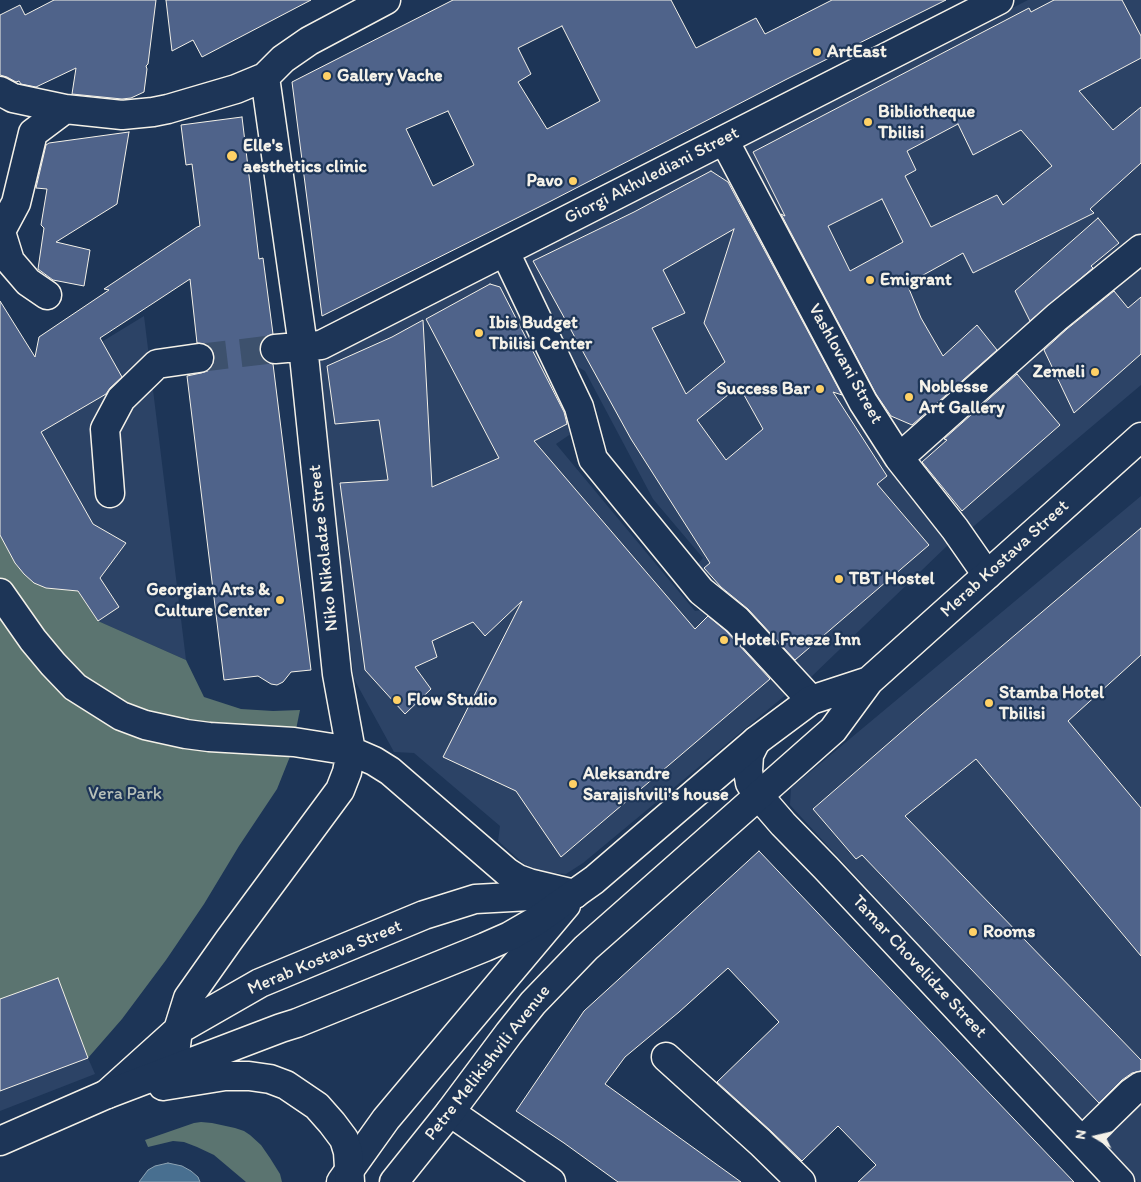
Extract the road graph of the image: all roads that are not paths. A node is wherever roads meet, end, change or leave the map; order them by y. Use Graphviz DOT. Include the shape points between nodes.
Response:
graph roads {
  1 [pos="386,0"];
  2 [pos="999,0"];
  3 [pos="966,8"];
  4 [pos="265,77"];
  5 [pos="0,91"];
  6 [pos="65,109"];
  7 [pos="724,140"];
  8 [pos="1,232"];
  9 [pos="1141,249"];
  10 [pos="504,252"];
  11 [pos="47,295"];
  12 [pos="303,346"];
  13 [pos="275,349"];
  14 [pos="199,358"];
  15 [pos="1141,436"];
  16 [pos="898,458"];
  17 [pos="110,493"];
  18 [pos="987,574"];
  19 [pos="0,593"];
  20 [pos="869,682"];
  21 [pos="810,700"];
  22 [pos="756,741"];
  23 [pos="351,751"];
  24 [pos="758,795"];
  25 [pos="575,894"];
  26 [pos="586,948"];
  27 [pos="178,1030"];
  28 [pos="666,1057"];
  29 [pos="173,1069"];
  30 [pos="1141,1086"];
  31 [pos="105,1095"];
  32 [pos="450,1112"];
  33 [pos="1082,1140"];
  34 [pos="0,1141"];
  35 [pos="347,1178"];
  36 [pos="792,1179"];
  37 [pos="394,1182"];
  38 [pos="551,1182"];
  39 [pos="1120,1182"];
  1 -- 4 [label="street" via="309,41 283,59"];
  2 -- 3 [label="street, Giorgi Akhvlediani Street"];
  3 -- 7 [label="street, Giorgi Akhvlediani Street"];
  4 -- 6 [label="street" via="236,89 152,112 122,115"];
  4 -- 12 [label="street, Niko Nikoladze Street"];
  5 -- 6 [label="street" via="13,98"];
  6 -- 8 [label="street" via="33,133 16,203"];
  7 -- 10 [label="street, Giorgi Akhvlediani Street"];
  7 -- 16 [label="street, Vashlovani Street" via="863,402"];
  8 -- 11 [label="street" via="10,261 28,282"];
  9 -- 16 [label="street" via="1057,317"];
  10 -- 12 [label="street, Giorgi Akhvlediani Street" via="321,345"];
  10 -- 21 [label="street" via="579,407 593,458 702,591 738,620"];
  12 -- 13 [label="street, Giorgi Akhvlediani Street"];
  12 -- 23 [label="street, Niko Nikoladze Street" via="337,674"];
  14 -- 17 [label="street" via="157,364 122,399 105,429"];
  15 -- 18 [label="street, Merab Kostava Street"];
  16 -- 18 [label="street, Vashlovani Street"];
  18 -- 20 [label="street, Merab Kostava Street"];
  19 -- 23 [label="street" via="33,640 75,687 122,716 186,734 294,742"];
  20 -- 21 [label="street, Merab Kostava Street"];
  20 -- 24 [label="street, Merab Kostava Street" via="833,730"];
  21 -- 22 [label="street, Merab Kostava Street"];
  22 -- 24 [label="street, Tamar Chovelidze Street" via="749,755 748,770 750,783"];
  22 -- 25 [label="street, Merab Kostava Street"];
  23 -- 25 [label="street" via="390,771 507,872 529,883"];
  23 -- 27 [label="street" via="340,790 188,998"];
  24 -- 26 [label="street, Merab Kostava Street"];
  24 -- 33 [label="street, Tamar Chovelidze Street"];
  25 -- 27 [label="street, Merab Kostava Street" via="476,899 424,915 260,983"];
  25 -- 29 [label="street, Merab Kostava Street" via="536,921 485,948"];
  25 -- 35 [label="street" via="386,1119"];
  26 -- 32 [label="street, Petre Melikishvili Avenue" via="527,1010"];
  27 -- 29 [label="street"];
  27 -- 31 [label="street, Merab Kostava Street"];
  28 -- 36 [label="street" via="760,1142"];
  29 -- 31 [label="street, Merab Kostava Street"];
  30 -- 33 [label="street"];
  31 -- 34 [label="street, Merab Kostava Street"];
  31 -- 35 [label="street" via="225,1076 270,1078 317,1106 332,1123 344,1139 348,1152"];
  32 -- 37 [label="street, Petre Melikishvili Avenue"];
  32 -- 38 [label="street"];
  33 -- 39 [label="street, Tamar Chovelidze Street"];
}
